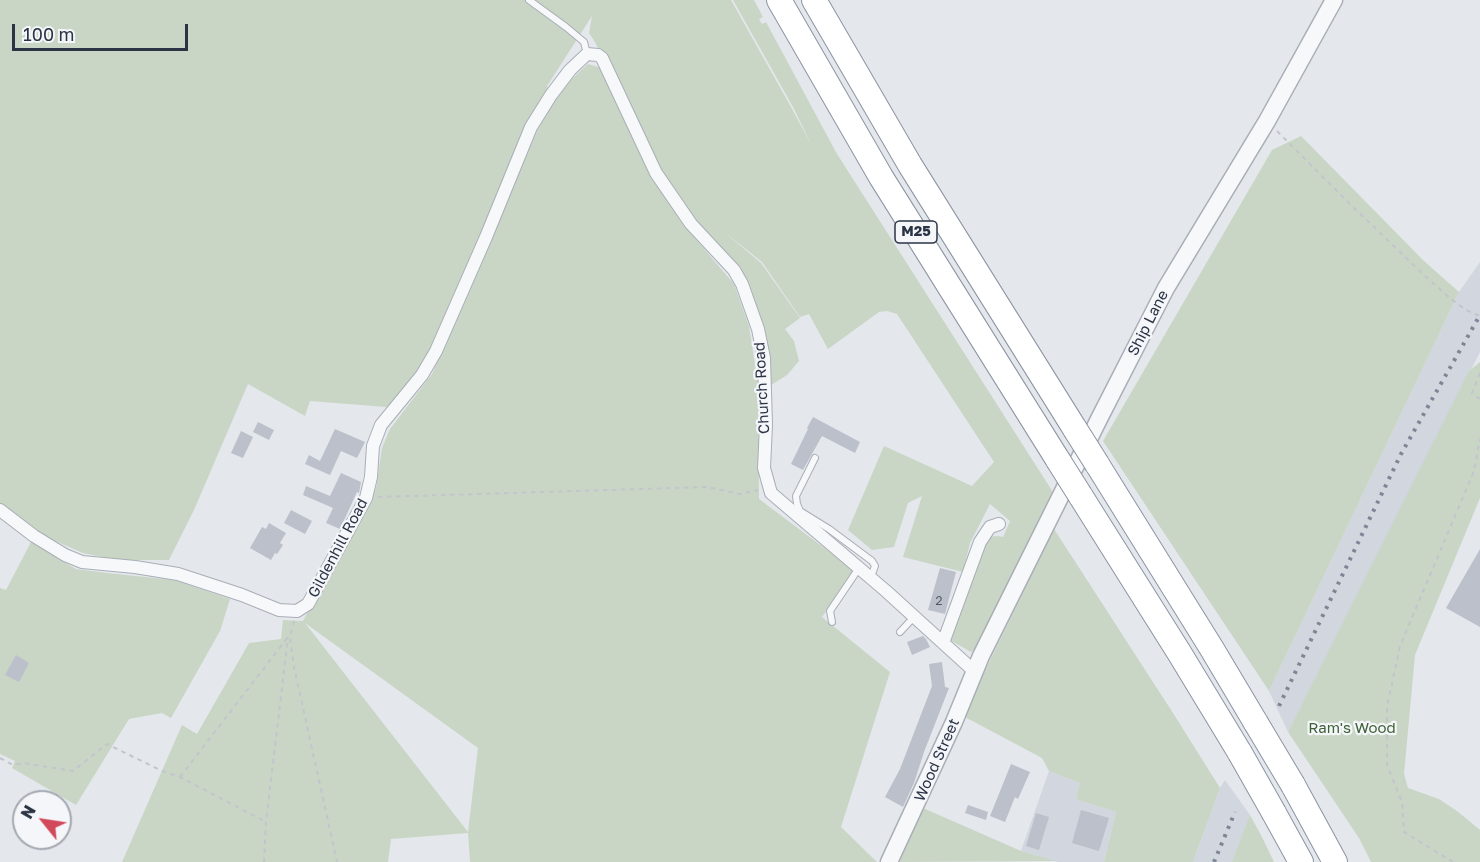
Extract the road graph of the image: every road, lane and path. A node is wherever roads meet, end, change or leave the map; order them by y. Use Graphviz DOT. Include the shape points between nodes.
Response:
graph roads {
  1 [pos="529,0"];
  2 [pos="779,0"];
  3 [pos="814,0"];
  4 [pos="1334,0"];
  5 [pos="587,54"];
  6 [pos="1268,121"];
  7 [pos="1480,316"];
  8 [pos="1480,373"];
  9 [pos="1480,399"];
  10 [pos="1480,439"];
  11 [pos="815,458"];
  12 [pos="768,488"];
  13 [pos="366,498"];
  14 [pos="0,510"];
  15 [pos="999,524"];
  16 [pos="859,568"];
  17 [pos="871,577"];
  18 [pos="297,610"];
  19 [pos="914,616"];
  20 [pos="832,622"];
  21 [pos="900,632"];
  22 [pos="288,637"];
  23 [pos="943,643"];
  24 [pos="978,663"];
  25 [pos="0,758"];
  26 [pos="180,777"];
  27 [pos="266,822"];
  28 [pos="264,862"];
  29 [pos="337,862"];
  30 [pos="889,862"];
  31 [pos="1301,862"];
  32 [pos="1335,862"];
  33 [pos="1453,862"];
  1 -- 5 [label="lane" via="584,42"];
  2 -- 31 [label="highway, M25, bridge" via="881,177 1180,654"];
  3 -- 32 [label="highway, M25, bridge" via="910,165 1200,629"];
  4 -- 6 [label="street, Ship Lane"];
  5 -- 12 [label="street, Church Road" via="602,58 656,173 691,224 714,246 742,284 764,358 764,468"];
  5 -- 13 [label="street, Gildenhill Road" via="570,70 531,127 436,351 422,375 381,425 373,446"];
  6 -- 7 [label="path" via="1451,300"];
  6 -- 24 [label="street, Ship Lane" via="1166,288"];
  8 -- 9 [label="path" via="1472,393"];
  10 -- 33 [label="path" via="1474,471 1400,646 1387,707 1387,765 1402,802 1404,832"];
  11 -- 17 [label="lane" via="796,496 800,511 872,561"];
  12 -- 13 [label="path" via="740,494 706,488"];
  12 -- 16 [label="street"];
  13 -- 18 [label="street, Gildenhill Road" via="308,604"];
  14 -- 18 [label="street, Gildenhill Road" via="34,536 82,562 178,574 279,610"];
  15 -- 23 [label="street" via="990,527 980,542"];
  16 -- 17 [label="street"];
  16 -- 20 [label="lane" via="830,610"];
  17 -- 19 [label="street"];
  18 -- 22 [label="path"];
  18 -- 29 [label="path" via="290,637 294,667"];
  19 -- 21 [label="lane"];
  19 -- 23 [label="street"];
  22 -- 26 [label="path"];
  22 -- 27 [label="path"];
  23 -- 24 [label="street"];
  24 -- 30 [label="street, Wood Street"];
  25 -- 26 [label="path" via="13,765 73,771 107,744"];
  26 -- 27 [label="path"];
  27 -- 28 [label="path"];
}
